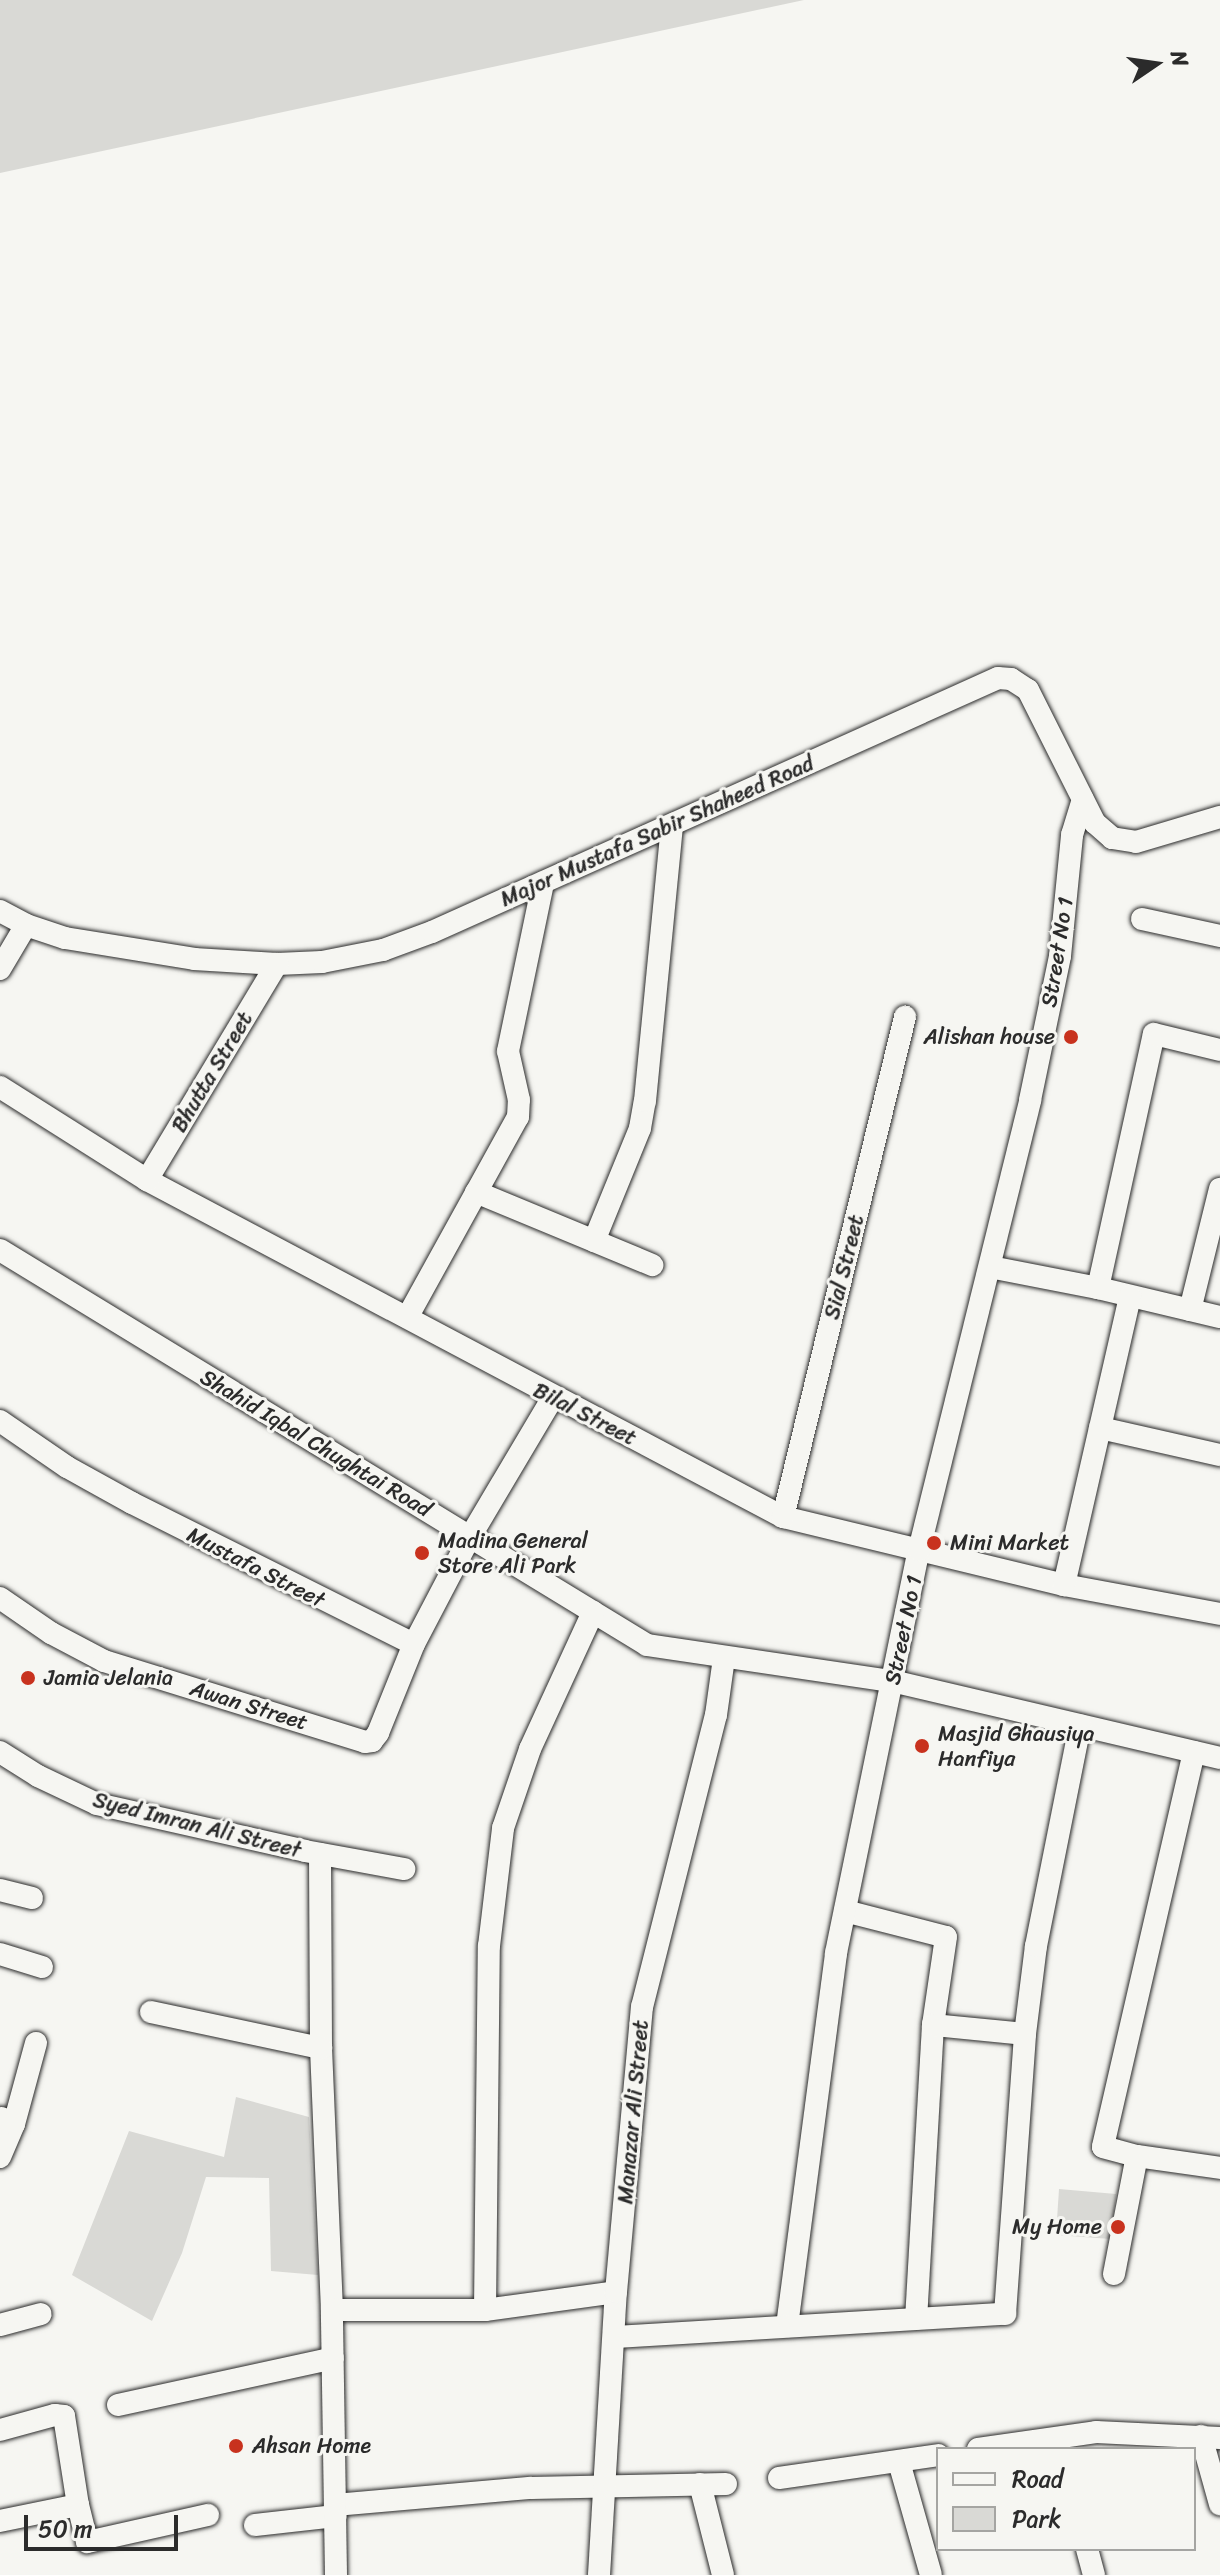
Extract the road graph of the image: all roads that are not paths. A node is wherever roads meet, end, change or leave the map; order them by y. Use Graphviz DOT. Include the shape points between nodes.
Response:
graph roads {
  1 [pos="1083,800"];
  2 [pos="1220,817"];
  3 [pos="672,825"];
  4 [pos="543,883"];
  5 [pos="0,911"];
  6 [pos="1142,919"];
  7 [pos="26,925"];
  8 [pos="1220,936"];
  9 [pos="277,964"];
  10 [pos="0,969"];
  11 [pos="905,1017"];
  12 [pos="1220,1050"];
  13 [pos="0,1087"];
  14 [pos="147,1180"];
  15 [pos="1220,1189"];
  16 [pos="476,1192"];
  17 [pos="594,1241"];
  18 [pos="0,1250"];
  19 [pos="652,1265"];
  20 [pos="990,1267"];
  21 [pos="1098,1288"];
  22 [pos="1130,1296"];
  23 [pos="1190,1310"];
  24 [pos="408,1316"];
  25 [pos="1220,1317"];
  26 [pos="553,1397"];
  27 [pos="0,1421"];
  28 [pos="1100,1428"];
  29 [pos="1220,1455"];
  30 [pos="783,1517"];
  31 [pos="470,1537"];
  32 [pos="919,1550"];
  33 [pos="1064,1585"];
  34 [pos="0,1598"];
  35 [pos="593,1612"];
  36 [pos="1220,1614"];
  37 [pos="414,1644"];
  38 [pos="724,1658"];
  39 [pos="892,1681"];
  40 [pos="1080,1725"];
  41 [pos="0,1752"];
  42 [pos="1194,1752"];
  43 [pos="1220,1758"];
  44 [pos="320,1854"];
  45 [pos="404,1869"];
  46 [pos="0,1890"];
  47 [pos="32,1898"];
  48 [pos="845,1911"];
  49 [pos="0,1954"];
  50 [pos="42,1967"];
  51 [pos="151,2012"];
  52 [pos="933,2025"];
  53 [pos="1025,2034"];
  54 [pos="36,2043"];
  55 [pos="321,2048"];
  56 [pos="7,2121"];
  57 [pos="1137,2156"];
  58 [pos="0,2157"];
  59 [pos="1220,2168"];
  60 [pos="1114,2274"];
  61 [pos="616,2292"];
  62 [pos="332,2310"];
  63 [pos="485,2310"];
  64 [pos="41,2314"];
  65 [pos="916,2319"];
  66 [pos="0,2325"];
  67 [pos="787,2326"];
  68 [pos="614,2337"];
  69 [pos="333,2358"];
  70 [pos="118,2405"];
  71 [pos="0,2430"];
  72 [pos="1211,2437"];
  73 [pos="1057,2443"];
  74 [pos="1004,2447"];
  75 [pos="936,2455"];
  76 [pos="899,2462"];
  77 [pos="779,2478"];
  78 [pos="700,2484"];
  79 [pos="726,2484"];
  80 [pos="605,2485"];
  81 [pos="1220,2504"];
  82 [pos="78,2505"];
  83 [pos="335,2510"];
  84 [pos="208,2515"];
  85 [pos="0,2521"];
  86 [pos="255,2525"];
  87 [pos="1088,2551"];
  88 [pos="336,2575"];
  89 [pos="599,2575"];
  90 [pos="723,2575"];
  91 [pos="931,2575"];
  92 [pos="1094,2575"];
  1 -- 2 [label="street, Major Mustafa Sabir Shaheed Road" via="1103,832 1124,842"];
  1 -- 3 [label="street, Major Mustafa Sabir Shaheed Road" via="1028,690 998,678"];
  1 -- 20 [label="street, Street No 1" via="1072,835 1060,956"];
  3 -- 4 [label="street, Major Mustafa Sabir Shaheed Road"];
  3 -- 17 [label="street" via="640,1128"];
  4 -- 9 [label="street, Major Mustafa Sabir Shaheed Road" via="383,950"];
  4 -- 16 [label="street" via="508,1051 518,1117"];
  5 -- 7 [label="street, Major Mustafa Sabir Shaheed Road"];
  6 -- 8 [label="street"];
  7 -- 9 [label="street, Major Mustafa Sabir Shaheed Road" via="135,952"];
  7 -- 10 [label="street"];
  9 -- 14 [label="street, Bhutta Street"];
  11 -- 30 [label="street, Sial Street"];
  12 -- 21 [label="street" via="1154,1034"];
  13 -- 14 [label="street, Bilal Street"];
  14 -- 24 [label="street, Bilal Street"];
  15 -- 23 [label="street"];
  16 -- 17 [label="street"];
  16 -- 24 [label="street"];
  17 -- 19 [label="street"];
  18 -- 31 [label="street, Shahid Iqbal Chughtai Road"];
  20 -- 21 [label="street"];
  20 -- 32 [label="street, Street No 1"];
  21 -- 22 [label="street"];
  22 -- 23 [label="street"];
  22 -- 28 [label="street"];
  23 -- 25 [label="street"];
  24 -- 26 [label="street, Bilal Street"];
  26 -- 30 [label="street, Bilal Street"];
  26 -- 31 [label="street"];
  27 -- 37 [label="street, Mustafa Street" via="132,1503"];
  28 -- 29 [label="street"];
  28 -- 33 [label="street"];
  30 -- 32 [label="street, Bilal Street"];
  31 -- 35 [label="street, Shahid Iqbal Chughtai Road"];
  31 -- 37 [label="street"];
  32 -- 33 [label="street, Bilal Street"];
  32 -- 39 [label="street, Street No 1"];
  33 -- 36 [label="street, Bilal Street"];
  34 -- 37 [label="street, Awan Street" via="104,1661 372,1741"];
  35 -- 38 [label="street, Shahid Iqbal Chughtai Road" via="647,1645"];
  35 -- 63 [label="street" via="530,1749 503,1828 489,1946"];
  38 -- 39 [label="street, Shahid Iqbal Chughtai Road"];
  38 -- 61 [label="street, Manazar Ali Street" via="716,1715 642,2007"];
  39 -- 40 [label="street, Shahid Iqbal Chughtai Road"];
  39 -- 48 [label="street, Street No 1"];
  40 -- 42 [label="street, Shahid Iqbal Chughtai Road"];
  40 -- 53 [label="street" via="1036,1946"];
  41 -- 44 [label="street, Syed Imran Ali Street" via="97,1804"];
  42 -- 43 [label="street, Shahid Iqbal Chughtai Road"];
  42 -- 57 [label="street" via="1104,2137 1103,2147 1109,2151"];
  44 -- 45 [label="street, Syed Imran Ali Street"];
  44 -- 55 [label="street"];
  46 -- 47 [label="street"];
  48 -- 52 [label="street" via="946,1937"];
  48 -- 67 [label="street, Street No 1"];
  49 -- 50 [label="street"];
  51 -- 55 [label="street"];
  52 -- 53 [label="street"];
  52 -- 65 [label="street"];
  53 -- 65 [label="street" via="1005,2314"];
  54 -- 56 [label="street"];
  55 -- 62 [label="street"];
  56 -- 58 [label="street"];
  57 -- 59 [label="street"];
  57 -- 60 [label="street"];
  61 -- 63 [label="street"];
  61 -- 68 [label="street, Manazar Ali Street"];
  62 -- 63 [label="street"];
  62 -- 69 [label="street"];
  64 -- 66 [label="street"];
  65 -- 67 [label="street"];
  67 -- 68 [label="street"];
  68 -- 80 [label="street, Manazar Ali Street"];
  69 -- 70 [label="street"];
  69 -- 83 [label="street"];
  71 -- 82 [label="street" via="64,2416"];
  72 -- 73 [label="street" via="1126,2431"];
  72 -- 81 [label="street"];
  73 -- 74 [label="street"];
  75 -- 76 [label="street"];
  76 -- 77 [label="street"];
  76 -- 91 [label="street"];
  78 -- 79 [label="street"];
  78 -- 80 [label="street"];
  78 -- 90 [label="street"];
  80 -- 83 [label="street" via="399,2497"];
  80 -- 89 [label="street, Manazar Ali Street"];
  82 -- 84 [label="street" via="87,2542"];
  82 -- 85 [label="street"];
  83 -- 86 [label="street"];
  83 -- 88 [label="street"];
  87 -- 92 [label="street"];
}
